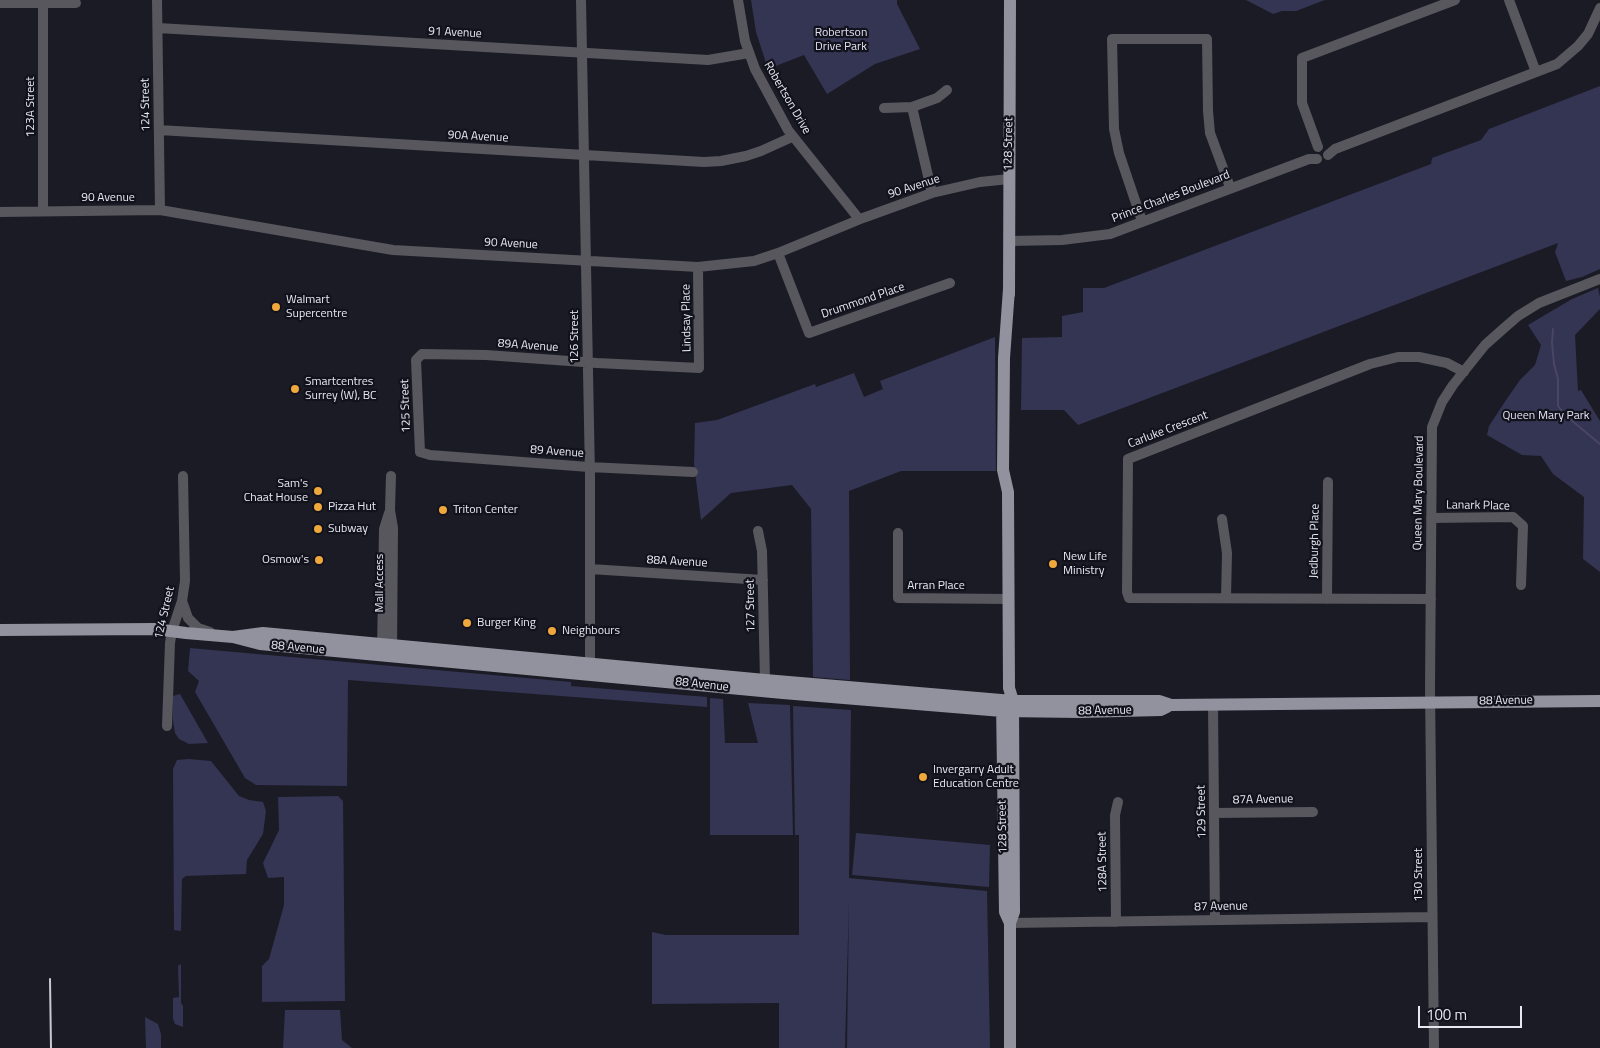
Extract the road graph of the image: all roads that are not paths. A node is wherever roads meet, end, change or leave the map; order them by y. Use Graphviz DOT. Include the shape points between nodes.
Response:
graph roads {
  1 [pos="157,0"];
  2 [pos="581,0"];
  3 [pos="738,0"];
  4 [pos="1010,0"];
  5 [pos="1455,0"];
  6 [pos="1509,0"];
  7 [pos="0,3"];
  8 [pos="43,3"];
  9 [pos="76,3"];
  10 [pos="1600,8"];
  11 [pos="158,28"];
  12 [pos="582,52"];
  13 [pos="749,53"];
  14 [pos="1536,72"];
  15 [pos="947,90"];
  16 [pos="912,107"];
  17 [pos="884,108"];
  18 [pos="159,130"];
  19 [pos="792,136"];
  20 [pos="1321,153"];
  21 [pos="585,156"];
  22 [pos="1009,179"];
  23 [pos="1230,187"];
  24 [pos="932,193"];
  25 [pos="160,210"];
  26 [pos="44,211"];
  27 [pos="0,212"];
  28 [pos="859,219"];
  29 [pos="1142,222"];
  30 [pos="1009,241"];
  31 [pos="778,253"];
  32 [pos="587,260"];
  33 [pos="698,267"];
  34 [pos="1600,279"];
  35 [pos="950,283"];
  36 [pos="416,360"];
  37 [pos="588,363"];
  38 [pos="700,368"];
  39 [pos="1464,372"];
  40 [pos="420,452"];
  41 [pos="589,467"];
  42 [pos="693,472"];
  43 [pos="183,476"];
  44 [pos="390,476"];
  45 [pos="1328,482"];
  46 [pos="1431,518"];
  47 [pos="1222,519"];
  48 [pos="758,532"];
  49 [pos="898,533"];
  50 [pos="590,569"];
  51 [pos="763,580"];
  52 [pos="1521,585"];
  53 [pos="1008,598"];
  54 [pos="1226,598"];
  55 [pos="1327,599"];
  56 [pos="1431,599"];
  57 [pos="182,602"];
  58 [pos="0,630"];
  59 [pos="172,631"];
  60 [pos="228,636"];
  61 [pos="387,650"];
  62 [pos="590,669"];
  63 [pos="764,680"];
  64 [pos="1600,701"];
  65 [pos="1008,702"];
  66 [pos="1432,702"];
  67 [pos="1213,705"];
  68 [pos="167,726"];
  69 [pos="1118,802"];
  70 [pos="1313,812"];
  71 [pos="1214,813"];
  72 [pos="1432,917"];
  73 [pos="1216,920"];
  74 [pos="1116,922"];
  75 [pos="1010,923"];
  76 [pos="1010,1048"];
  77 [pos="1434,1048"];
  1 -- 11 [label="street, 124 Street"];
  2 -- 12 [label="street, 126 Street"];
  3 -- 13 [label="street, Robertson Drive"];
  4 -- 22 [label="main road, 128 Street"];
  5 -- 20 [label="street" via="1302,58 1302,103"];
  6 -- 14 [label="street"];
  7 -- 8 [label="street"];
  8 -- 9 [label="street"];
  8 -- 26 [label="street, 123A Street"];
  10 -- 14 [label="street, Prince Charles Boulevard" via="1588,34 1578,46 1557,64"];
  11 -- 12 [label="street, 91 Avenue"];
  11 -- 18 [label="street, 124 Street"];
  12 -- 13 [label="street, 91 Avenue" via="708,60"];
  12 -- 21 [label="street, 126 Street"];
  13 -- 19 [label="street, Robertson Drive"];
  14 -- 20 [label="street, Prince Charles Boulevard"];
  15 -- 16 [label="street" via="937,98"];
  16 -- 17 [label="street"];
  16 -- 24 [label="street"];
  18 -- 21 [label="street, 90A Avenue"];
  18 -- 25 [label="street, 124 Street"];
  19 -- 21 [label="street, 90A Avenue" via="761,151 721,161"];
  19 -- 28 [label="street, Robertson Drive"];
  20 -- 23 [label="street, Prince Charles Boulevard"];
  21 -- 32 [label="street, 126 Street"];
  22 -- 24 [label="street, 90 Avenue"];
  22 -- 30 [label="main road, 128 Street"];
  23 -- 29 [label="street, Prince Charles Boulevard"];
  23 -- 29 [label="street" via="1210,133 1207,39 1112,39 1114,129 1118,153"];
  24 -- 28 [label="street, 90 Avenue"];
  25 -- 26 [label="street, 90 Avenue"];
  25 -- 32 [label="street, 90 Avenue" via="393,250"];
  26 -- 27 [label="street, 90 Avenue"];
  28 -- 31 [label="street, 90 Avenue"];
  29 -- 30 [label="street, Prince Charles Boulevard" via="1110,234 1084,238"];
  30 -- 53 [label="main road, 128 Street" via="1012,470 1008,492"];
  31 -- 33 [label="street, 90 Avenue" via="754,260"];
  31 -- 35 [label="street, Drummond Place" via="807,337"];
  32 -- 33 [label="street, 90 Avenue"];
  32 -- 37 [label="street, 126 Street"];
  33 -- 38 [label="street, Lindsay Place"];
  34 -- 39 [label="street, Queen Mary Boulevard" via="1540,303 1518,316 1485,345"];
  36 -- 37 [label="street, 89A Avenue" via="422,354 486,355"];
  36 -- 40 [label="street, 125 Street"];
  37 -- 38 [label="street, 89A Avenue"];
  37 -- 41 [label="street, 126 Street"];
  39 -- 46 [label="street, Queen Mary Boulevard" via="1442,402 1432,427"];
  39 -- 54 [label="street, Carluke Crescent" via="1447,363 1419,357 1370,364 1128,459 1129,598"];
  40 -- 41 [label="street, 89 Avenue"];
  41 -- 42 [label="street, 89 Avenue"];
  41 -- 50 [label="street, 126 Street"];
  43 -- 57 [label="street, 124 Street" via="185,581"];
  44 -- 61 [label="street, Mall Access" via="390,510 384,529"];
  45 -- 55 [label="street, Jedburgh Place"];
  46 -- 52 [label="street, Lanark Place" via="1516,512 1523,526"];
  46 -- 56 [label="street, Queen Mary Boulevard"];
  47 -- 54 [label="street"];
  48 -- 51 [label="street, 127 Street"];
  49 -- 53 [label="street, Arran Place" via="898,598"];
  50 -- 51 [label="street, 88A Avenue"];
  50 -- 62 [label="street, 126 Street"];
  51 -- 63 [label="street, 127 Street"];
  53 -- 65 [label="main road, 128 Street"];
  54 -- 55 [label="street, Carluke Crescent"];
  55 -- 56 [label="street, Carluke Crescent"];
  56 -- 66 [label="street, Queen Mary Boulevard"];
  57 -- 59 [label="street, 124 Street"];
  57 -- 60 [label="street" via="188,618 198,628"];
  58 -- 59 [label="main road, 88 Avenue"];
  59 -- 60 [label="main road, 88 Avenue"];
  59 -- 68 [label="street, 124 Street"];
  60 -- 61 [label="main road, 88 Avenue" via="260,644"];
  61 -- 62 [label="main road, 88 Avenue"];
  62 -- 63 [label="main road, 88 Avenue"];
  62 -- 65 [label="main road, 88 Avenue" via="792,694"];
  63 -- 65 [label="main road, 88 Avenue"];
  64 -- 66 [label="main road, 88 Avenue"];
  65 -- 67 [label="main road, 88 Avenue" via="1159,701 1171,705"];
  65 -- 75 [label="main road, 128 Street" via="1005,912"];
  66 -- 67 [label="main road, 88 Avenue"];
  66 -- 72 [label="street, 130 Street"];
  67 -- 71 [label="street, 129 Street"];
  69 -- 74 [label="street, 128A Street" via="1115,815"];
  70 -- 71 [label="street, 87A Avenue"];
  71 -- 73 [label="street, 129 Street"];
  72 -- 73 [label="street, 87 Avenue"];
  72 -- 77 [label="street, 130 Street"];
  73 -- 74 [label="street, 87 Avenue"];
  74 -- 75 [label="street, 87 Avenue"];
  75 -- 76 [label="main road, 128 Street"];
}
